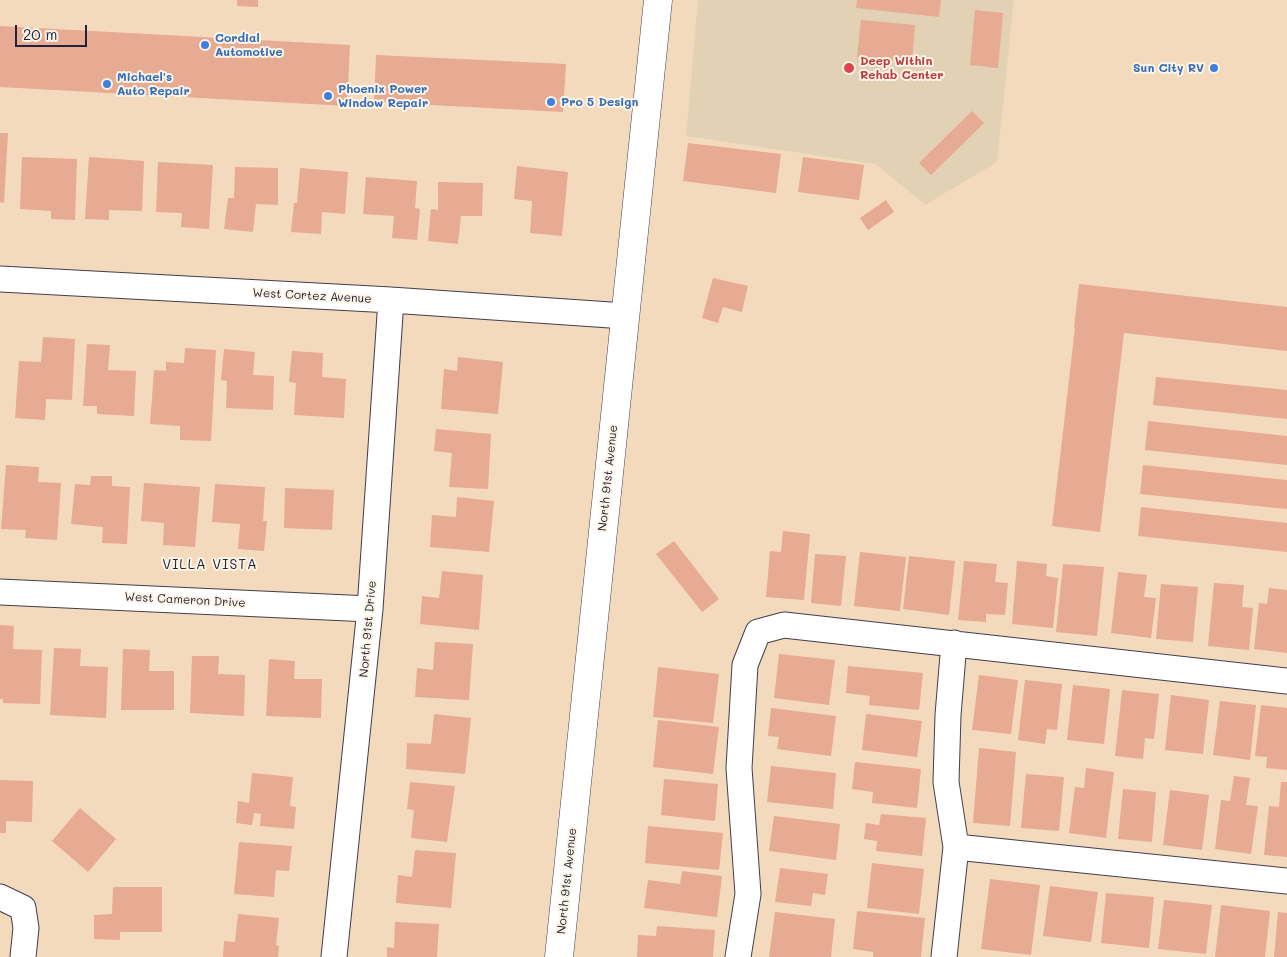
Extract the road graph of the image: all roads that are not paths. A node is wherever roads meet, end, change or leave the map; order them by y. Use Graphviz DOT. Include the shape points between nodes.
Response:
graph roads {
  1 [pos="658,0"];
  2 [pos="0,279"];
  3 [pos="391,300"];
  4 [pos="625,316"];
  5 [pos="0,592"];
  6 [pos="370,609"];
  7 [pos="954,643"];
  8 [pos="1287,681"];
  9 [pos="956,847"];
  10 [pos="1287,881"];
  11 [pos="0,897"];
  12 [pos="24,957"];
  13 [pos="334,957"];
  14 [pos="559,957"];
  15 [pos="738,957"];
  16 [pos="944,957"];
  1 -- 4 [label="main road, North 91st Avenue"];
  2 -- 3 [label="street, West Cortez Avenue"];
  3 -- 4 [label="street, West Cortez Avenue"];
  3 -- 6 [label="street, North 91st Drive"];
  4 -- 14 [label="main road, North 91st Avenue"];
  5 -- 6 [label="street, West Cameron Drive"];
  6 -- 13 [label="street, North 91st Drive"];
  7 -- 8 [label="street"];
  7 -- 9 [label="street" via="946,782"];
  7 -- 15 [label="street" via="784,626 758,632 744,665 740,768 748,894"];
  9 -- 10 [label="street"];
  9 -- 16 [label="street"];
  11 -- 12 [label="street" via="23,908 26,928"];
}
